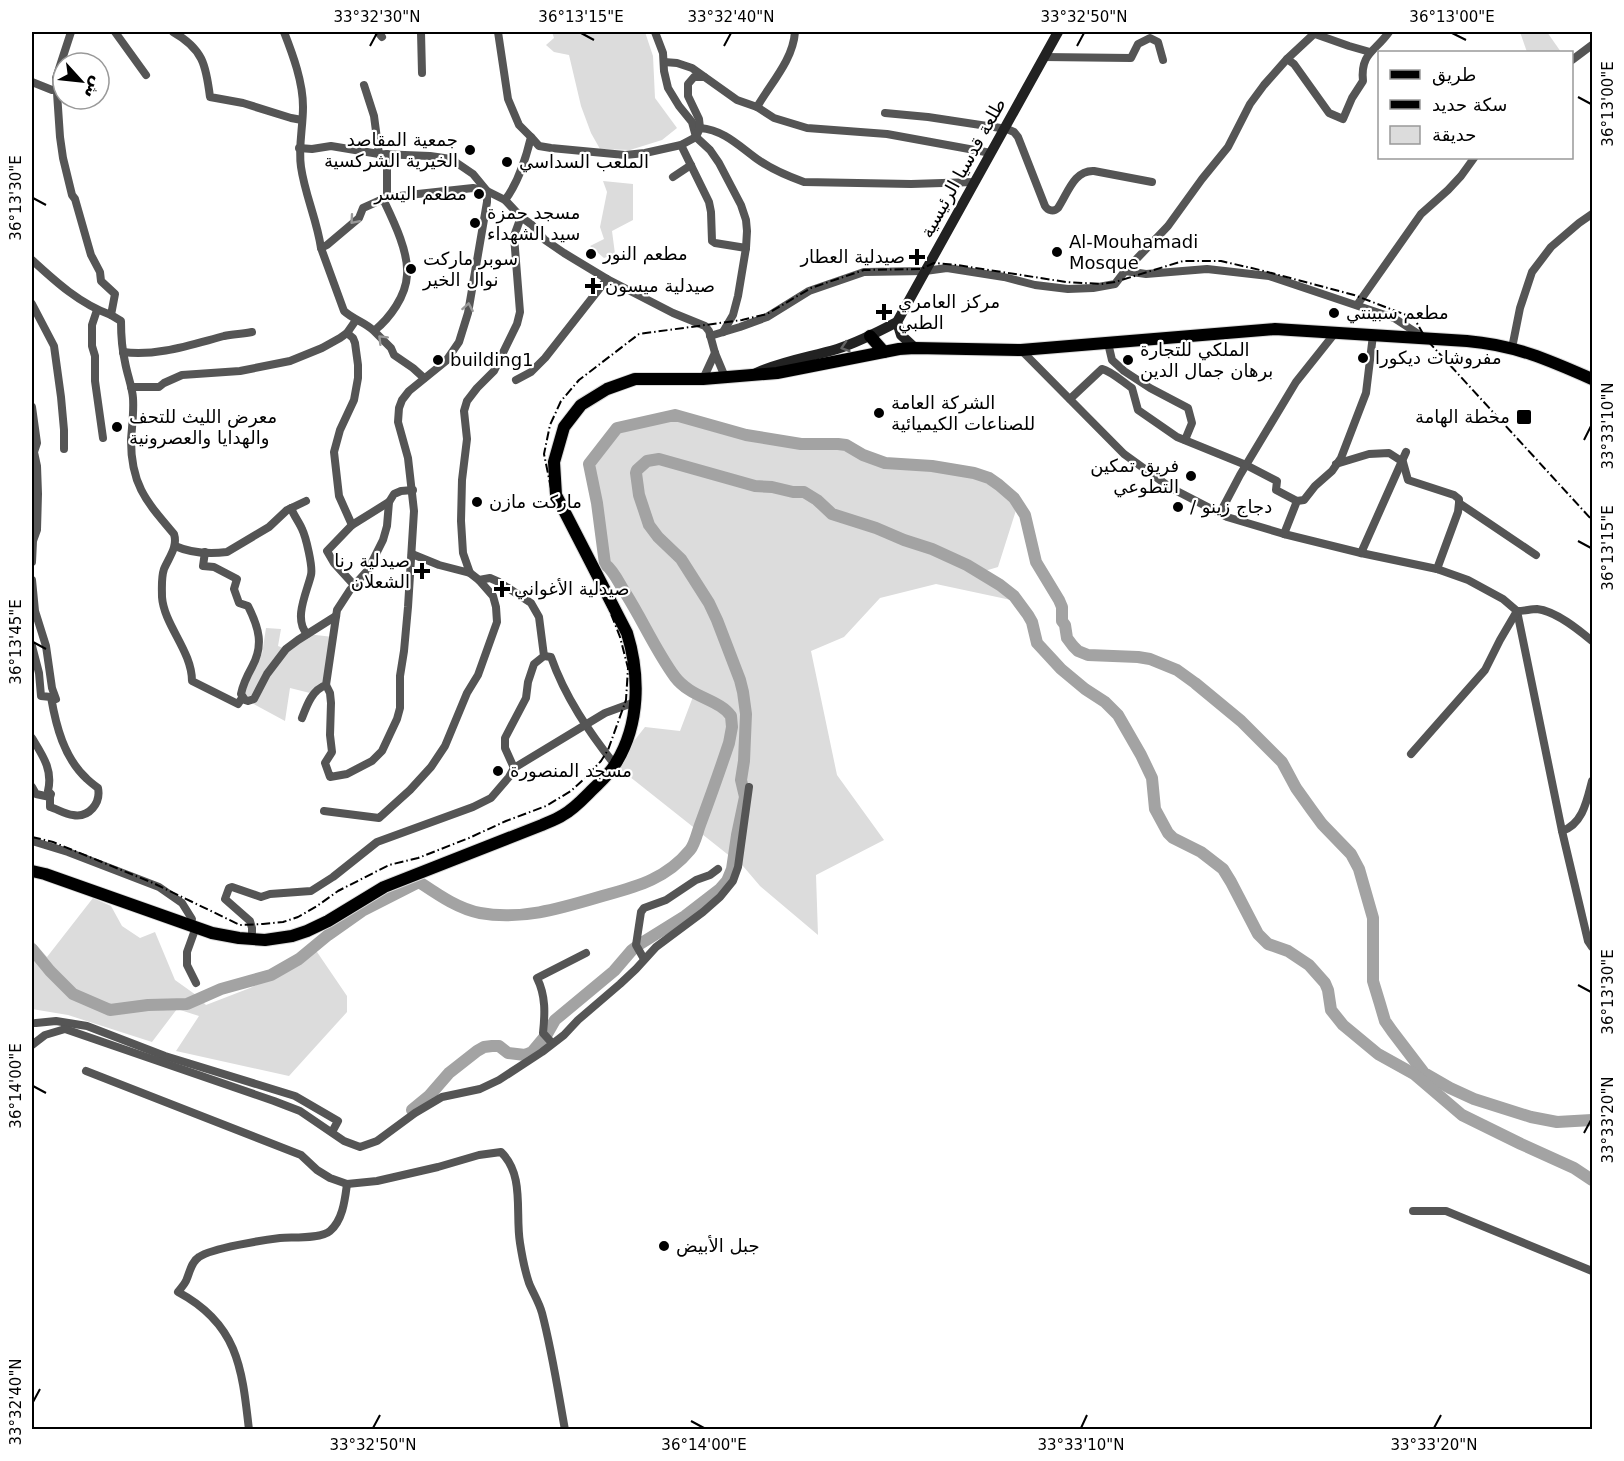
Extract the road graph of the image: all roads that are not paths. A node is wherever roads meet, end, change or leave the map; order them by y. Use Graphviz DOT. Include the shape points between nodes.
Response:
graph roads {
  1 [pos="71,32"];
  2 [pos="115,32"];
  3 [pos="173,32"];
  4 [pos="284,32"];
  5 [pos="378,32"];
  6 [pos="384,32"];
  7 [pos="421,32"];
  8 [pos="498,32"];
  9 [pos="655,32"];
  10 [pos="788,32"];
  11 [pos="1058,32"];
  12 [pos="1389,32"];
  13 [pos="1316,33"];
  14 [pos="795,36"];
  15 [pos="1593,45"];
  16 [pos="65,51"];
  17 [pos="1370,52"];
  18 [pos="1044,57"];
  19 [pos="1287,58"];
  20 [pos="1573,59"];
  21 [pos="1163,60"];
  22 [pos="664,62"];
  23 [pos="422,73"];
  24 [pos="146,75"];
  25 [pos="704,77"];
  26 [pos="32,82"];
  27 [pos="364,85"];
  28 [pos="51,90"];
  29 [pos="757,108"];
  30 [pos="58,111"];
  31 [pos="885,113"];
  32 [pos="302,120"];
  33 [pos="700,128"];
  34 [pos="1004,129"];
  35 [pos="531,137"];
  36 [pos="696,137"];
  37 [pos="681,145"];
  38 [pos="299,148"];
  39 [pos="991,153"];
  40 [pos="383,154"];
  41 [pos="1473,159"];
  42 [pos="692,165"];
  43 [pos="673,177"];
  44 [pos="974,182"];
  45 [pos="1152,182"];
  46 [pos="487,191"];
  47 [pos="385,198"];
  48 [pos="505,200"];
  49 [pos="1593,214"];
  50 [pos="521,217"];
  51 [pos="321,248"];
  52 [pos="746,248"];
  53 [pos="32,260"];
  54 [pos="925,271"];
  55 [pos="1125,271"];
  56 [pos="607,279"];
  57 [pos="32,304"];
  58 [pos="1357,305"];
  59 [pos="97,310"];
  60 [pos="111,315"];
  61 [pos="356,320"];
  62 [pos="897,322"];
  63 [pos="374,331"];
  64 [pos="252,332"];
  65 [pos="723,332"];
  66 [pos="347,333"];
  67 [pos="1335,333"];
  68 [pos="1373,335"];
  69 [pos="710,336"];
  70 [pos="870,336"];
  71 [pos="1426,339"];
  72 [pos="1108,343"];
  73 [pos="915,348"];
  74 [pos="1512,348"];
  75 [pos="1022,350"];
  76 [pos="123,352"];
  77 [pos="884,352"];
  78 [pos="715,353"];
  79 [pos="752,375"];
  80 [pos="725,377"];
  81 [pos="424,378"];
  82 [pos="703,379"];
  83 [pos="1593,379"];
  84 [pos="516,380"];
  85 [pos="131,387"];
  86 [pos="1070,399"];
  87 [pos="32,407"];
  88 [pos="103,438"];
  89 [pos="1185,440"];
  90 [pos="64,449"];
  91 [pos="33,451"];
  92 [pos="1406,452"];
  93 [pos="1403,462"];
  94 [pos="1336,464"];
  95 [pos="1246,465"];
  96 [pos="413,490"];
  97 [pos="306,501"];
  98 [pos="1297,501"];
  99 [pos="389,502"];
  100 [pos="1459,503"];
  101 [pos="291,508"];
  102 [pos="1220,513"];
  103 [pos="352,525"];
  104 [pos="1284,534"];
  105 [pos="175,546"];
  106 [pos="205,552"];
  107 [pos="1361,553"];
  108 [pos="412,554"];
  109 [pos="1536,555"];
  110 [pos="32,562"];
  111 [pos="1437,569"];
  112 [pos="470,573"];
  113 [pos="32,580"];
  114 [pos="479,580"];
  115 [pos="354,585"];
  116 [pos="1517,611"];
  117 [pos="336,616"];
  118 [pos="307,634"];
  119 [pos="1593,641"];
  120 [pos="32,646"];
  121 [pos="544,656"];
  122 [pos="326,685"];
  123 [pos="51,697"];
  124 [pos="242,698"];
  125 [pos="635,702"];
  126 [pos="302,718"];
  127 [pos="586,726"];
  128 [pos="32,738"];
  129 [pos="1411,754"];
  130 [pos="615,765"];
  131 [pos="514,768"];
  132 [pos="1593,781"];
  133 [pos="32,787"];
  134 [pos="749,787"];
  135 [pos="50,797"];
  136 [pos="324,811"];
  137 [pos="1562,831"];
  138 [pos="32,841"];
  139 [pos="718,869"];
  140 [pos="32,871"];
  141 [pos="193,926"];
  142 [pos="252,939"];
  143 [pos="1593,947"];
  144 [pos="586,953"];
  145 [pos="642,956"];
  146 [pos="196,983"];
  147 [pos="36,1023"];
  148 [pos="549,1039"];
  149 [pos="32,1045"];
  150 [pos="86,1071"];
  151 [pos="335,1127"];
  152 [pos="347,1184"];
  153 [pos="1413,1211"];
  154 [pos="1593,1271"];
  155 [pos="249,1430"];
  156 [pos="565,1430"];
  1 -- 16 [label="street"];
  2 -- 24 [label="street"];
  3 -- 32 [label="street" via="201,55 210,98"];
  4 -- 32 [label="street" via="299,78"];
  5 -- 6 [label="street" via="382,37"];
  7 -- 23 [label="street"];
  8 -- 35 [label="street" via="508,99 519,125"];
  9 -- 22 [label="street"];
  10 -- 14 [label="street"];
  11 -- 18 [label="main road, طلعة قدسيا الرئيسية"];
  12 -- 17 [label="street"];
  13 -- 17 [label="street"];
  13 -- 19 [label="street"];
  14 -- 29 [label="street" via="789,57"];
  15 -- 20 [label="street"];
  17 -- 19 [label="street" via="1362,68 1363,81 1342,119 1329,113"];
  18 -- 21 [label="street" via="1131,58 1138,44 1150,38 1158,42"];
  18 -- 34 [label="main road, طلعة قدسيا الرئيسية"];
  19 -- 55 [label="street" via="1250,104 1228,147 1168,226"];
  22 -- 25 [label="street" via="692,68"];
  22 -- 36 [label="street" via="668,88 692,122"];
  25 -- 29 [label="street" via="737,100"];
  25 -- 33 [label="street" via="694,77 687,89"];
  26 -- 28 [label="street"];
  27 -- 40 [label="street"];
  29 -- 39 [label="street" via="807,128 887,134"];
  30 -- 60 [label="street" via="72,195 101,281 115,294"];
  31 -- 34 [label="street"];
  32 -- 38 [label="street"];
  33 -- 36 [label="street"];
  33 -- 44 [label="street" via="712,129 737,142 758,160 804,182"];
  34 -- 39 [label="main road, طلعة قدسيا الرئيسية"];
  34 -- 45 [label="street" via="1018,137 1050,210 1058,208 1076,177 1085,172"];
  35 -- 37 [label="street" via="538,146 625,155"];
  35 -- 48 [label="street"];
  36 -- 37 [label="street"];
  36 -- 52 [label="street" via="719,163 741,205"];
  37 -- 42 [label="street"];
  38 -- 40 [label="street" via="331,146"];
  38 -- 51 [label="street"];
  39 -- 44 [label="main road, طلعة قدسيا الرئيسية"];
  40 -- 46 [label="street" via="451,159 473,174"];
  40 -- 47 [label="street"];
  41 -- 58 [label="street" via="1421,214"];
  42 -- 43 [label="street"];
  42 -- 52 [label="street" via="709,202 712,241"];
  44 -- 54 [label="main road, طلعة قدسيا الرئيسية"];
  46 -- 47 [label="street" via="473,188"];
  46 -- 48 [label="street"];
  81 -- 46 [label="street, one-way" via="446,361 459,342"];
  47 -- 51 [label="street, one-way" via="363,208 359,218"];
  47 -- 63 [label="street" via="408,273 396,305"];
  48 -- 50 [label="street"];
  49 -- 74 [label="street" via="1551,247 1532,272"];
  50 -- 56 [label="street" via="545,240"];
  50 -- 112 [label="street" via="514,236 520,312 517,324 494,371 467,401 464,411 467,439 461,521 463,553"];
  51 -- 61 [label="street" via="340,303"];
  52 -- 65 [label="street" via="733,315"];
  53 -- 59 [label="street" via="66,290"];
  54 -- 55 [label="street" via="946,268 1068,290 1115,284"];
  54 -- 62 [label="main road, طلعة قدسيا الرئيسية"];
  54 -- 65 [label="street" via="864,272 808,291 767,317"];
  55 -- 58 [label="street" via="1146,274 1207,269 1269,276"];
  56 -- 69 [label="street" via="705,326"];
  56 -- 84 [label="street" via="545,358"];
  57 -- 90 [label="street" via="54,346 62,397"];
  58 -- 71 [label="street" via="1394,318"];
  59 -- 60 [label="street"];
  59 -- 88 [label="street" via="92,346"];
  60 -- 76 [label="street" via="121,321"];
  61 -- 63 [label="street"];
  61 -- 66 [label="street"];
  62 -- 70 [label="main road"];
  62 -- 73 [label="main road" via="901,335"];
  81 -- 63 [label="street, one-way" via="394,355"];
  64 -- 76 [label="street" via="185,348"];
  65 -- 69 [label="street"];
  66 -- 85 [label="street" via="290,361 240,371 182,375 159,387"];
  66 -- 103 [label="street" via="355,343 358,378 334,452 339,496"];
  67 -- 68 [label="main road"];
  67 -- 72 [label="main road" via="1275,329"];
  67 -- 95 [label="street" via="1296,381"];
  68 -- 71 [label="main road"];
  68 -- 94 [label="street" via="1366,393"];
  69 -- 78 [label="street"];
  70 -- 77 [label="main road"];
  70 -- 79 [label="main road, one-way" via="837,349 772,365"];
  71 -- 74 [label="main road"];
  72 -- 75 [label="main road"];
  72 -- 89 [label="street" via="1112,360 1124,371 1188,408 1192,423"];
  73 -- 75 [label="main road"];
  73 -- 77 [label="main road"];
  74 -- 83 [label="main road" via="1544,357"];
  75 -- 86 [label="street"];
  76 -- 85 [label="street"];
  77 -- 79 [label="main road"];
  78 -- 80 [label="street"];
  78 -- 82 [label="street"];
  79 -- 80 [label="main road"];
  80 -- 82 [label="main road"];
  81 -- 96 [label="street" via="402,400 398,416"];
  82 -- 125 [label="main road" via="635,379 607,389 581,405 564,427 554,462 556,495 627,633 636,676"];
  85 -- 105 [label="street" via="136,482 174,534"];
  86 -- 89 [label="street" via="1102,369 1109,370 1132,388 1138,410"];
  86 -- 102 [label="street" via="1124,454 1171,488"];
  87 -- 91 [label="street" via="37,443"];
  89 -- 95 [label="street"];
  91 -- 110 [label="street" via="37,466 37,530"];
  92 -- 93 [label="street"];
  93 -- 94 [label="street" via="1389,453 1369,454"];
  93 -- 100 [label="street" via="1408,480 1454,495"];
  93 -- 107 [label="street"];
  94 -- 98 [label="street" via="1304,500"];
  95 -- 98 [label="street" via="1277,482 1276,490"];
  95 -- 102 [label="street"];
  96 -- 99 [label="street" via="394,494"];
  96 -- 108 [label="street"];
  97 -- 101 [label="street"];
  98 -- 104 [label="street"];
  99 -- 103 [label="street"];
  99 -- 115 [label="street" via="383,540 368,570"];
  100 -- 109 [label="street"];
  100 -- 111 [label="street"];
  101 -- 106 [label="street" via="234,549"];
  101 -- 118 [label="street" via="311,560 312,574 301,614"];
  102 -- 104 [label="street"];
  103 -- 115 [label="street" via="327,550"];
  104 -- 107 [label="street"];
  105 -- 106 [label="street"];
  105 -- 124 [label="street" via="162,580 163,601 189,662 192,681 238,704"];
  106 -- 124 [label="street" via="203,566 237,579 234,589 239,603 248,606 258,632 257,653"];
  107 -- 111 [label="street"];
  108 -- 112 [label="street"];
  108 -- 122 [label="street" via="397,719 382,751 372,761 347,774 330,777 325,763 332,752 331,703"];
  111 -- 116 [label="street" via="1468,580"];
  112 -- 114 [label="street"];
  113 -- 123 [label="street" via="35,611 56,699"];
  114 -- 121 [label="street" via="490,578 531,603 539,617"];
  114 -- 136 [label="street" via="493,596 497,622 478,675 431,767 379,818"];
  115 -- 117 [label="street"];
  116 -- 119 [label="street" via="1538,609 1554,615"];
  116 -- 129 [label="street" via="1485,669"];
  116 -- 137 [label="street"];
  117 -- 118 [label="street"];
  117 -- 122 [label="street"];
  118 -- 124 [label="street" via="281,655 254,699"];
  120 -- 123 [label="street" via="41,696"];
  121 -- 127 [label="street" via="551,657"];
  121 -- 131 [label="street" via="534,664 526,698 505,738"];
  122 -- 126 [label="street" via="314,694"];
  123 -- 135 [label="street" via="64,747 87,780 98,788 99,795 88,813 75,816 50,807"];
  125 -- 127 [label="street" via="605,713"];
  125 -- 130 [label="main road" via="628,737"];
  127 -- 130 [label="street"];
  127 -- 131 [label="street"];
  128 -- 135 [label="street" via="48,768"];
  130 -- 142 [label="main road" via="564,815 384,887 307,931"];
  131 -- 142 [label="street" via="491,798 377,842 311,891 261,897 229,888 225,899 250,921"];
  132 -- 137 [label="street" via="1579,820"];
  133 -- 135 [label="street" via="36,794"];
  134 -- 145 [label="street" via="733,881 703,912"];
  137 -- 143 [label="street" via="1588,941"];
  138 -- 141 [label="street" via="159,887 182,903"];
  139 -- 145 [label="street" via="666,900 644,908 636,945"];
  140 -- 141 [label="main road"];
  141 -- 142 [label="main road"];
  141 -- 146 [label="street" via="187,965"];
  144 -- 148 [label="street" via="537,978"];
  145 -- 148 [label="street" via="620,984 564,1035"];
  147 -- 151 [label="street" via="56,1021 87,1026 165,1056 296,1096 338,1121"];
  148 -- 151 [label="street" via="499,1080 436,1100 377,1141 360,1147 344,1140"];
  149 -- 151 [label="street" via="45,1035 65,1029 274,1101"];
  150 -- 152 [label="street" via="301,1155 317,1170"];
  152 -- 155 [label="street" via="337,1222 328,1233 209,1252 196,1260 178,1292 206,1309 231,1342 240,1370"];
  152 -- 156 [label="street" via="376,1181 479,1155 501,1152 508,1158 514,1174 520,1242 547,1331"];
  153 -- 154 [label="street" via="1446,1211"];
}
